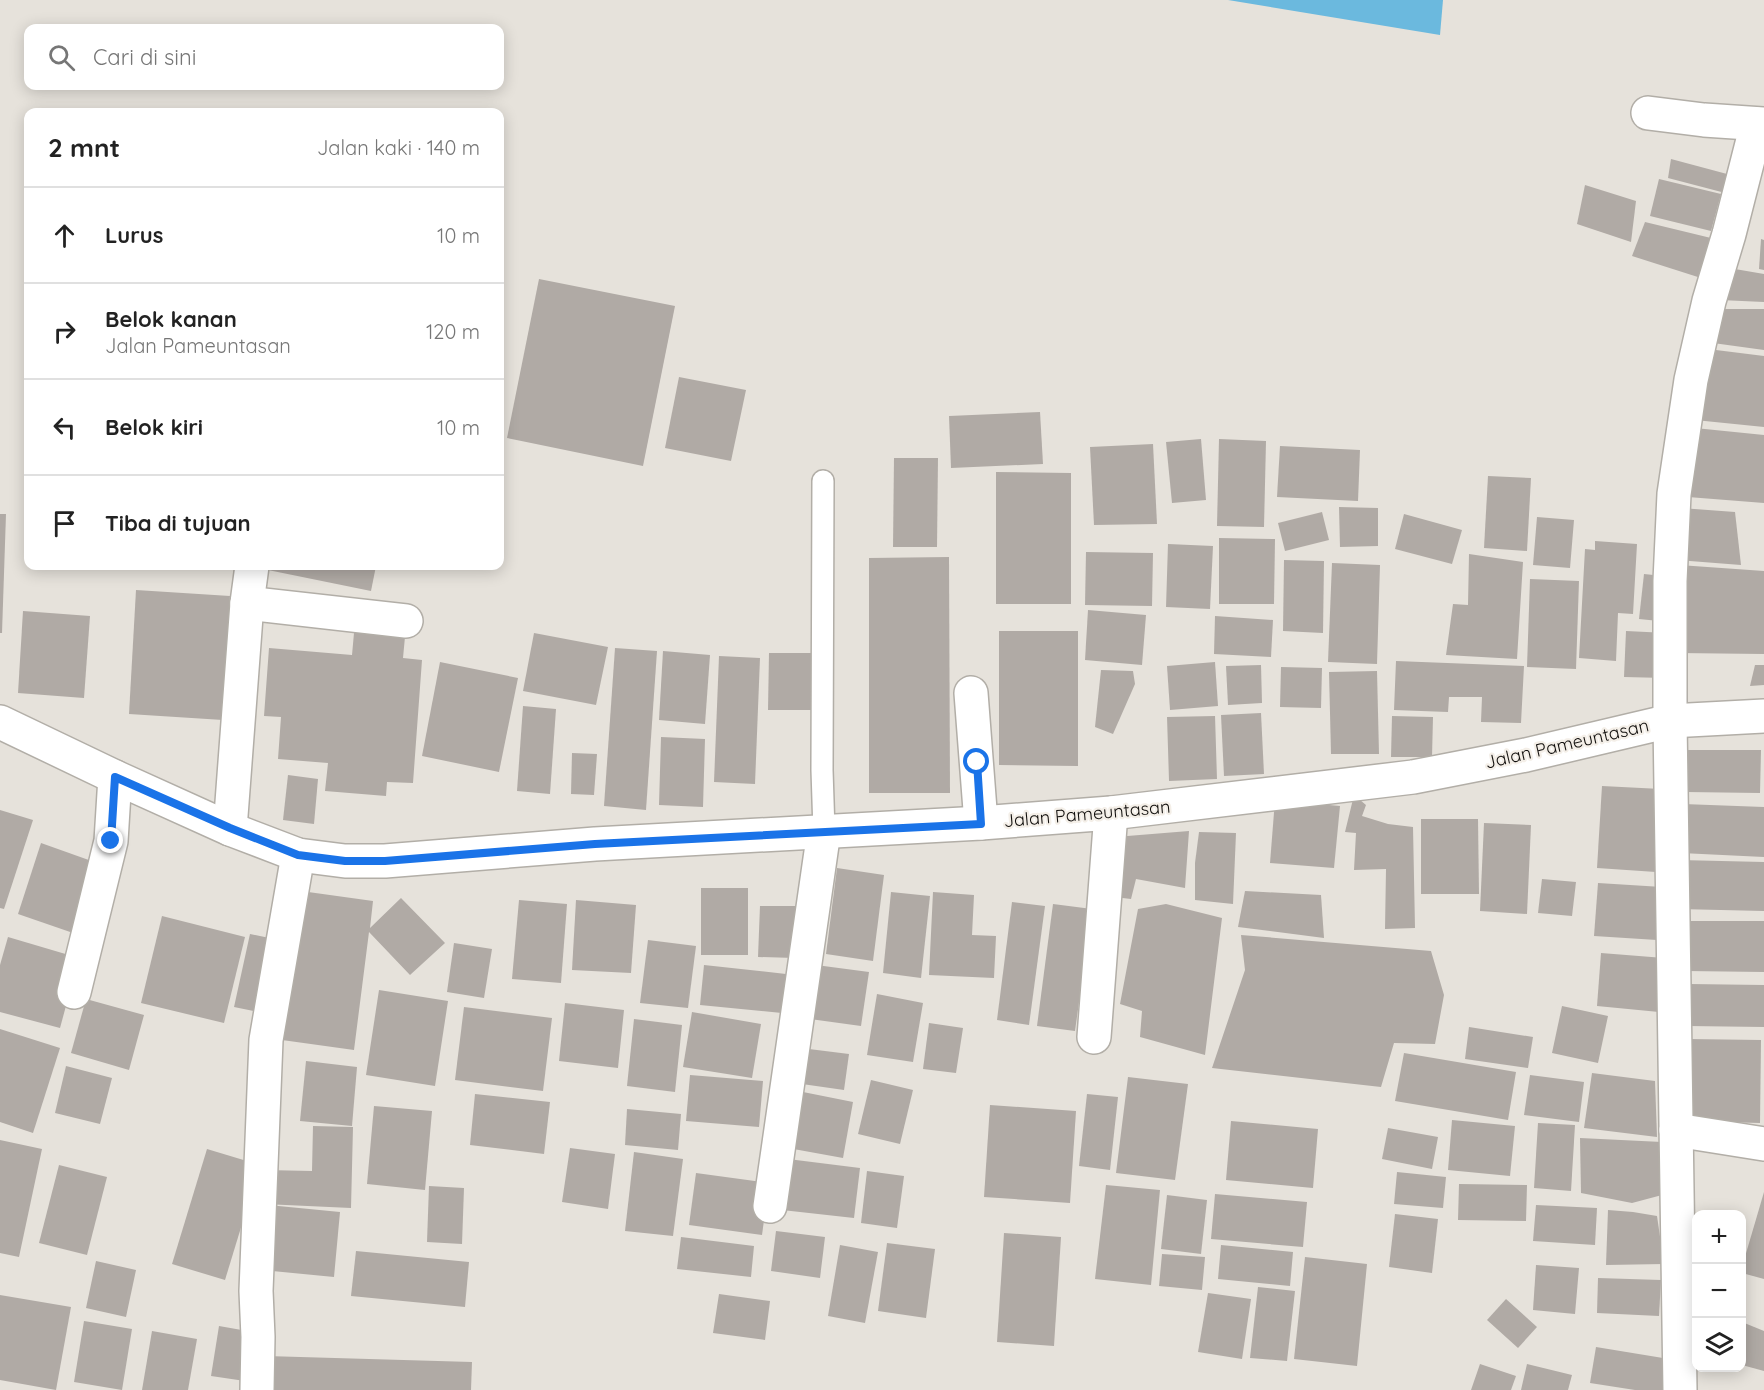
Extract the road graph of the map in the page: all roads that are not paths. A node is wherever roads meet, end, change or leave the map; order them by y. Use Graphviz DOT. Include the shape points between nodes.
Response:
graph roads {
  1 [pos="1648,113"];
  2 [pos="1760,124"];
  3 [pos="823,481"];
  4 [pos="251,570"];
  5 [pos="247,603"];
  6 [pos="406,621"];
  7 [pos="971,693"];
  8 [pos="1764,716"];
  9 [pos="1670,721"];
  10 [pos="0,722"];
  11 [pos="115,777"];
  12 [pos="1112,813"];
  13 [pos="981,824"];
  14 [pos="230,828"];
  15 [pos="824,831"];
  16 [pos="298,855"];
  17 [pos="74,992"];
  18 [pos="1094,1037"];
  19 [pos="1676,1130"];
  20 [pos="1764,1144"];
  21 [pos="770,1206"];
  22 [pos="257,1390"];
  23 [pos="1680,1390"];
  1 -- 2 [label="street"];
  2 -- 9 [label="street" via="1693,369 1676,483 1670,581"];
  3 -- 15 [label="lane"];
  4 -- 5 [label="street"];
  5 -- 6 [label="street"];
  5 -- 14 [label="street"];
  7 -- 13 [label="street"];
  8 -- 9 [label="street, Jalan Pameuntasan"];
  9 -- 12 [label="street, Jalan Pameuntasan" via="1413,777"];
  9 -- 19 [label="street"];
  10 -- 11 [label="street, Jalan Pameuntasan"];
  11 -- 14 [label="street, Jalan Pameuntasan"];
  11 -- 17 [label="street" via="111,841"];
  12 -- 13 [label="street, Jalan Pameuntasan"];
  12 -- 18 [label="street"];
  13 -- 15 [label="street, Jalan Pameuntasan"];
  14 -- 16 [label="street, Jalan Pameuntasan"];
  15 -- 16 [label="street, Jalan Pameuntasan" via="385,861"];
  15 -- 21 [label="street"];
  16 -- 22 [label="street" via="266,1040 256,1291"];
  19 -- 20 [label="street"];
  19 -- 23 [label="street"];
}
